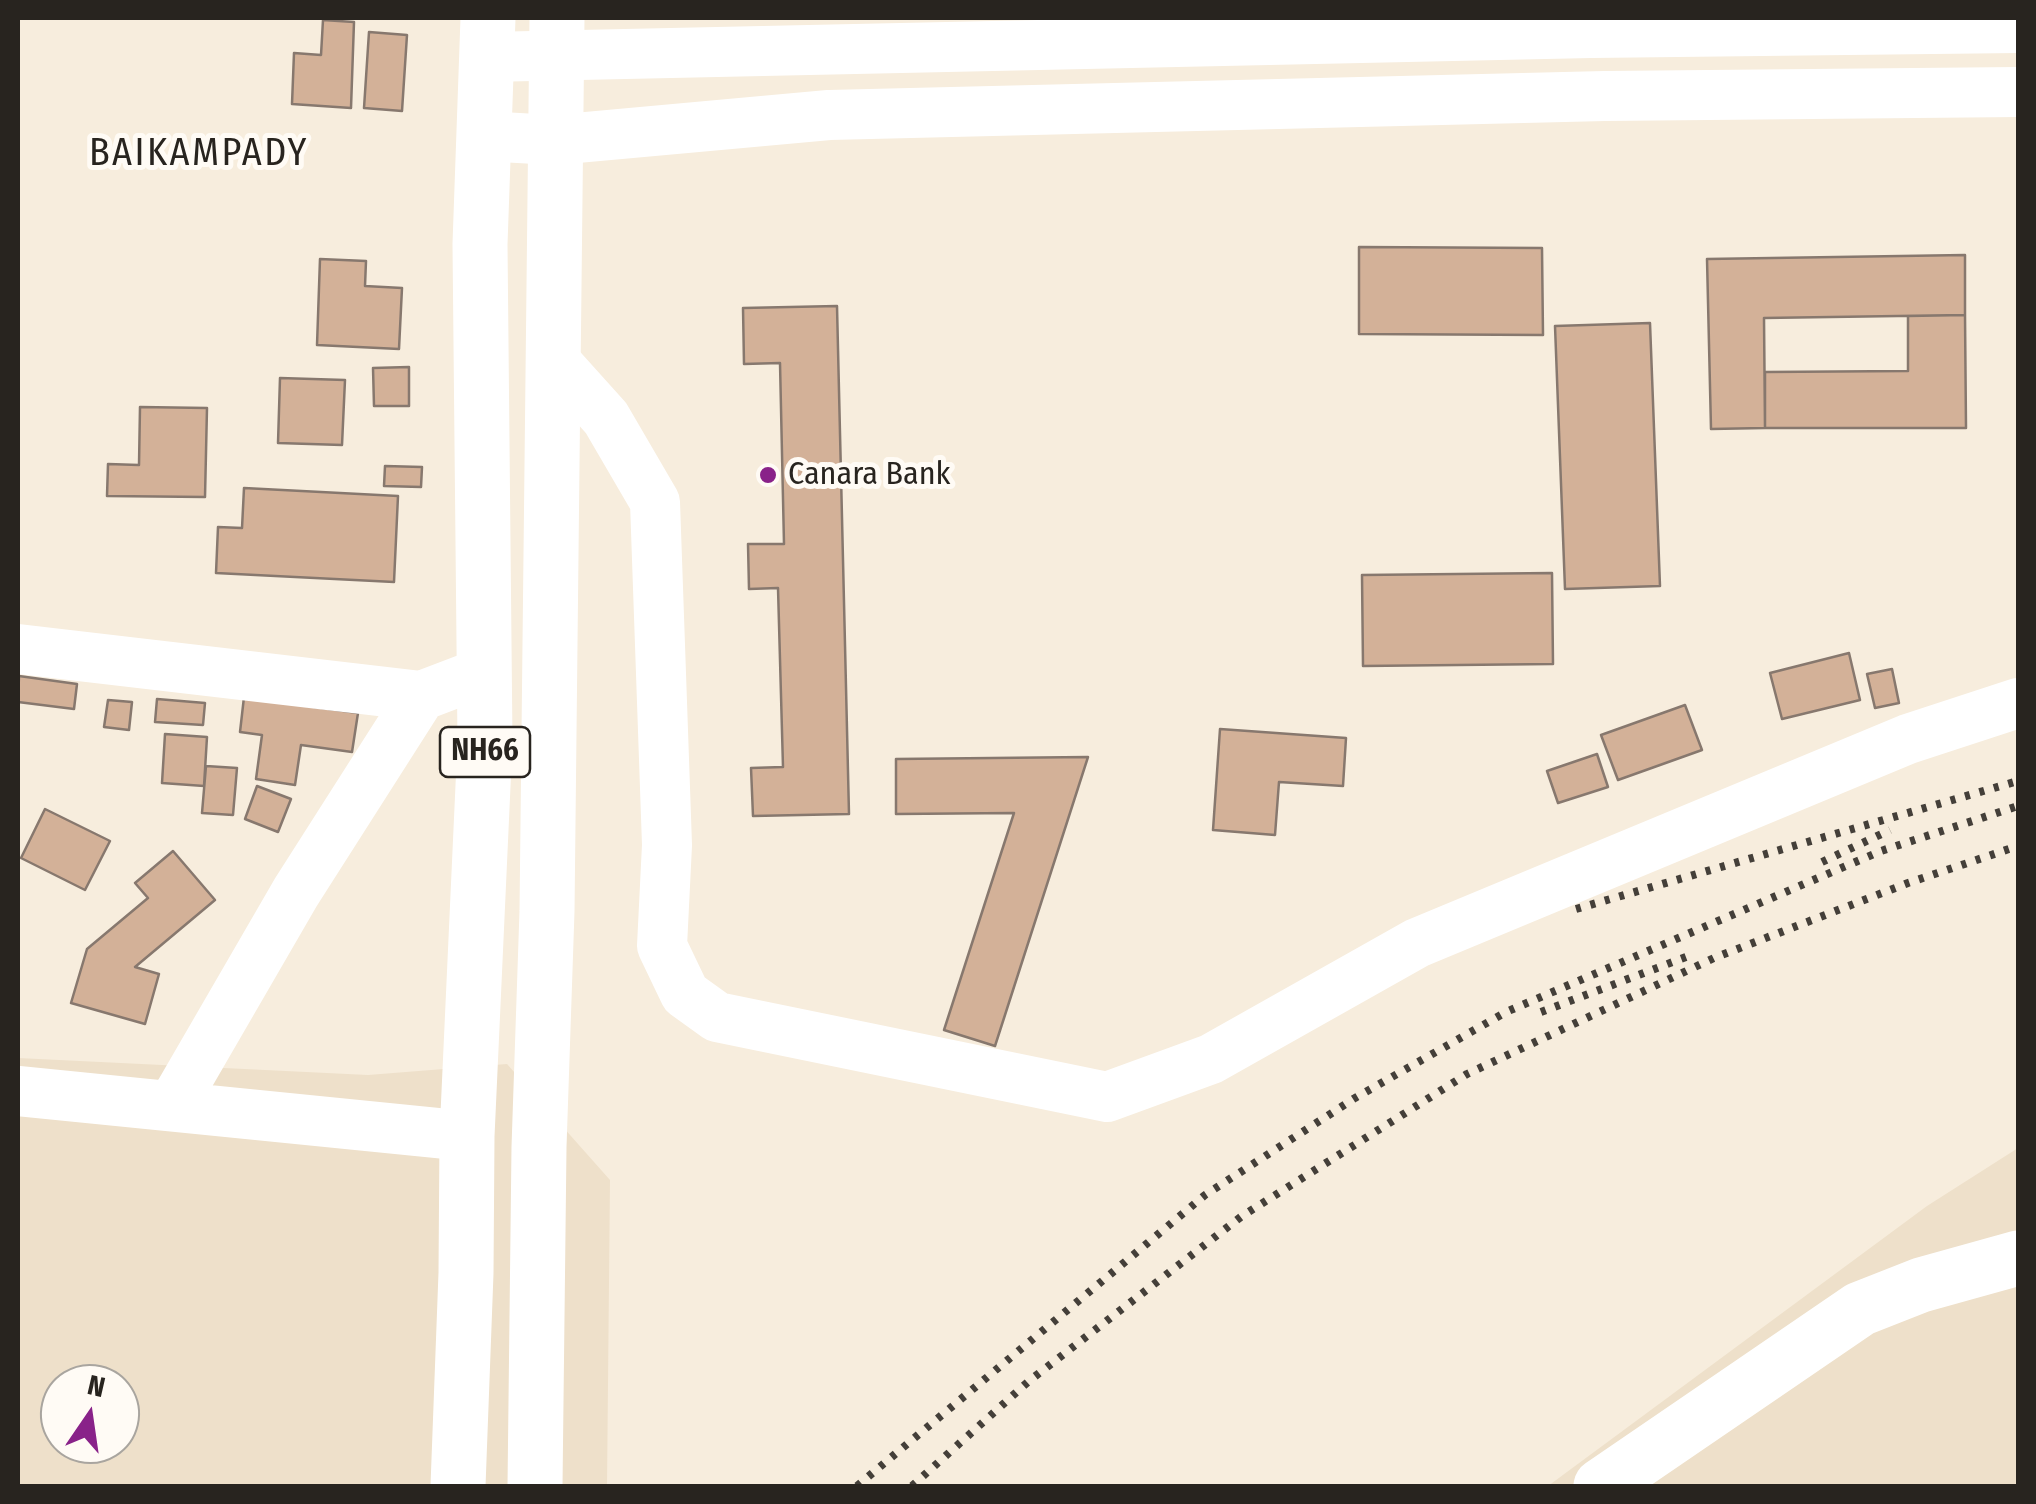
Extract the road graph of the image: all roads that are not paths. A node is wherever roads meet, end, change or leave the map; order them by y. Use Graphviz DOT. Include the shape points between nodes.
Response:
graph roads {
  1 [pos="1942,23"];
  2 [pos="2018,28"];
  3 [pos="556,36"];
  4 [pos="487,38"];
  5 [pos="2018,92"];
  6 [pos="483,136"];
  7 [pos="554,140"];
  8 [pos="552,358"];
  9 [pos="18,648"];
  10 [pos="484,672"];
  11 [pos="421,696"];
  12 [pos="2018,702"];
  13 [pos="18,1091"];
  14 [pos="172,1106"];
  15 [pos="467,1136"];
  16 [pos="2018,1258"];
  17 [pos="458,1486"];
  18 [pos="535,1486"];
  19 [pos="1601,1486"];
  1 -- 2 [label="street"];
  1 -- 3 [label="street"];
  3 -- 4 [label="street"];
  3 -- 7 [label="main road, NH66"];
  4 -- 6 [label="main road, NH66"];
  5 -- 7 [label="street" via="829,115"];
  6 -- 7 [label="street"];
  6 -- 10 [label="main road, NH66"];
  7 -- 8 [label="main road, NH66"];
  8 -- 12 [label="street" via="606,418 655,502 667,844 662,946 685,994 717,1018 1107,1098 1211,1059 1417,943 1908,738"];
  8 -- 18 [label="main road, NH66"];
  9 -- 11 [label="street"];
  10 -- 11 [label="street"];
  10 -- 15 [label="main road, NH66"];
  11 -- 14 [label="street" via="296,892"];
  13 -- 14 [label="street"];
  14 -- 15 [label="street"];
  15 -- 17 [label="main road, NH66"];
  16 -- 19 [label="main road" via="1860,1310"];
}
